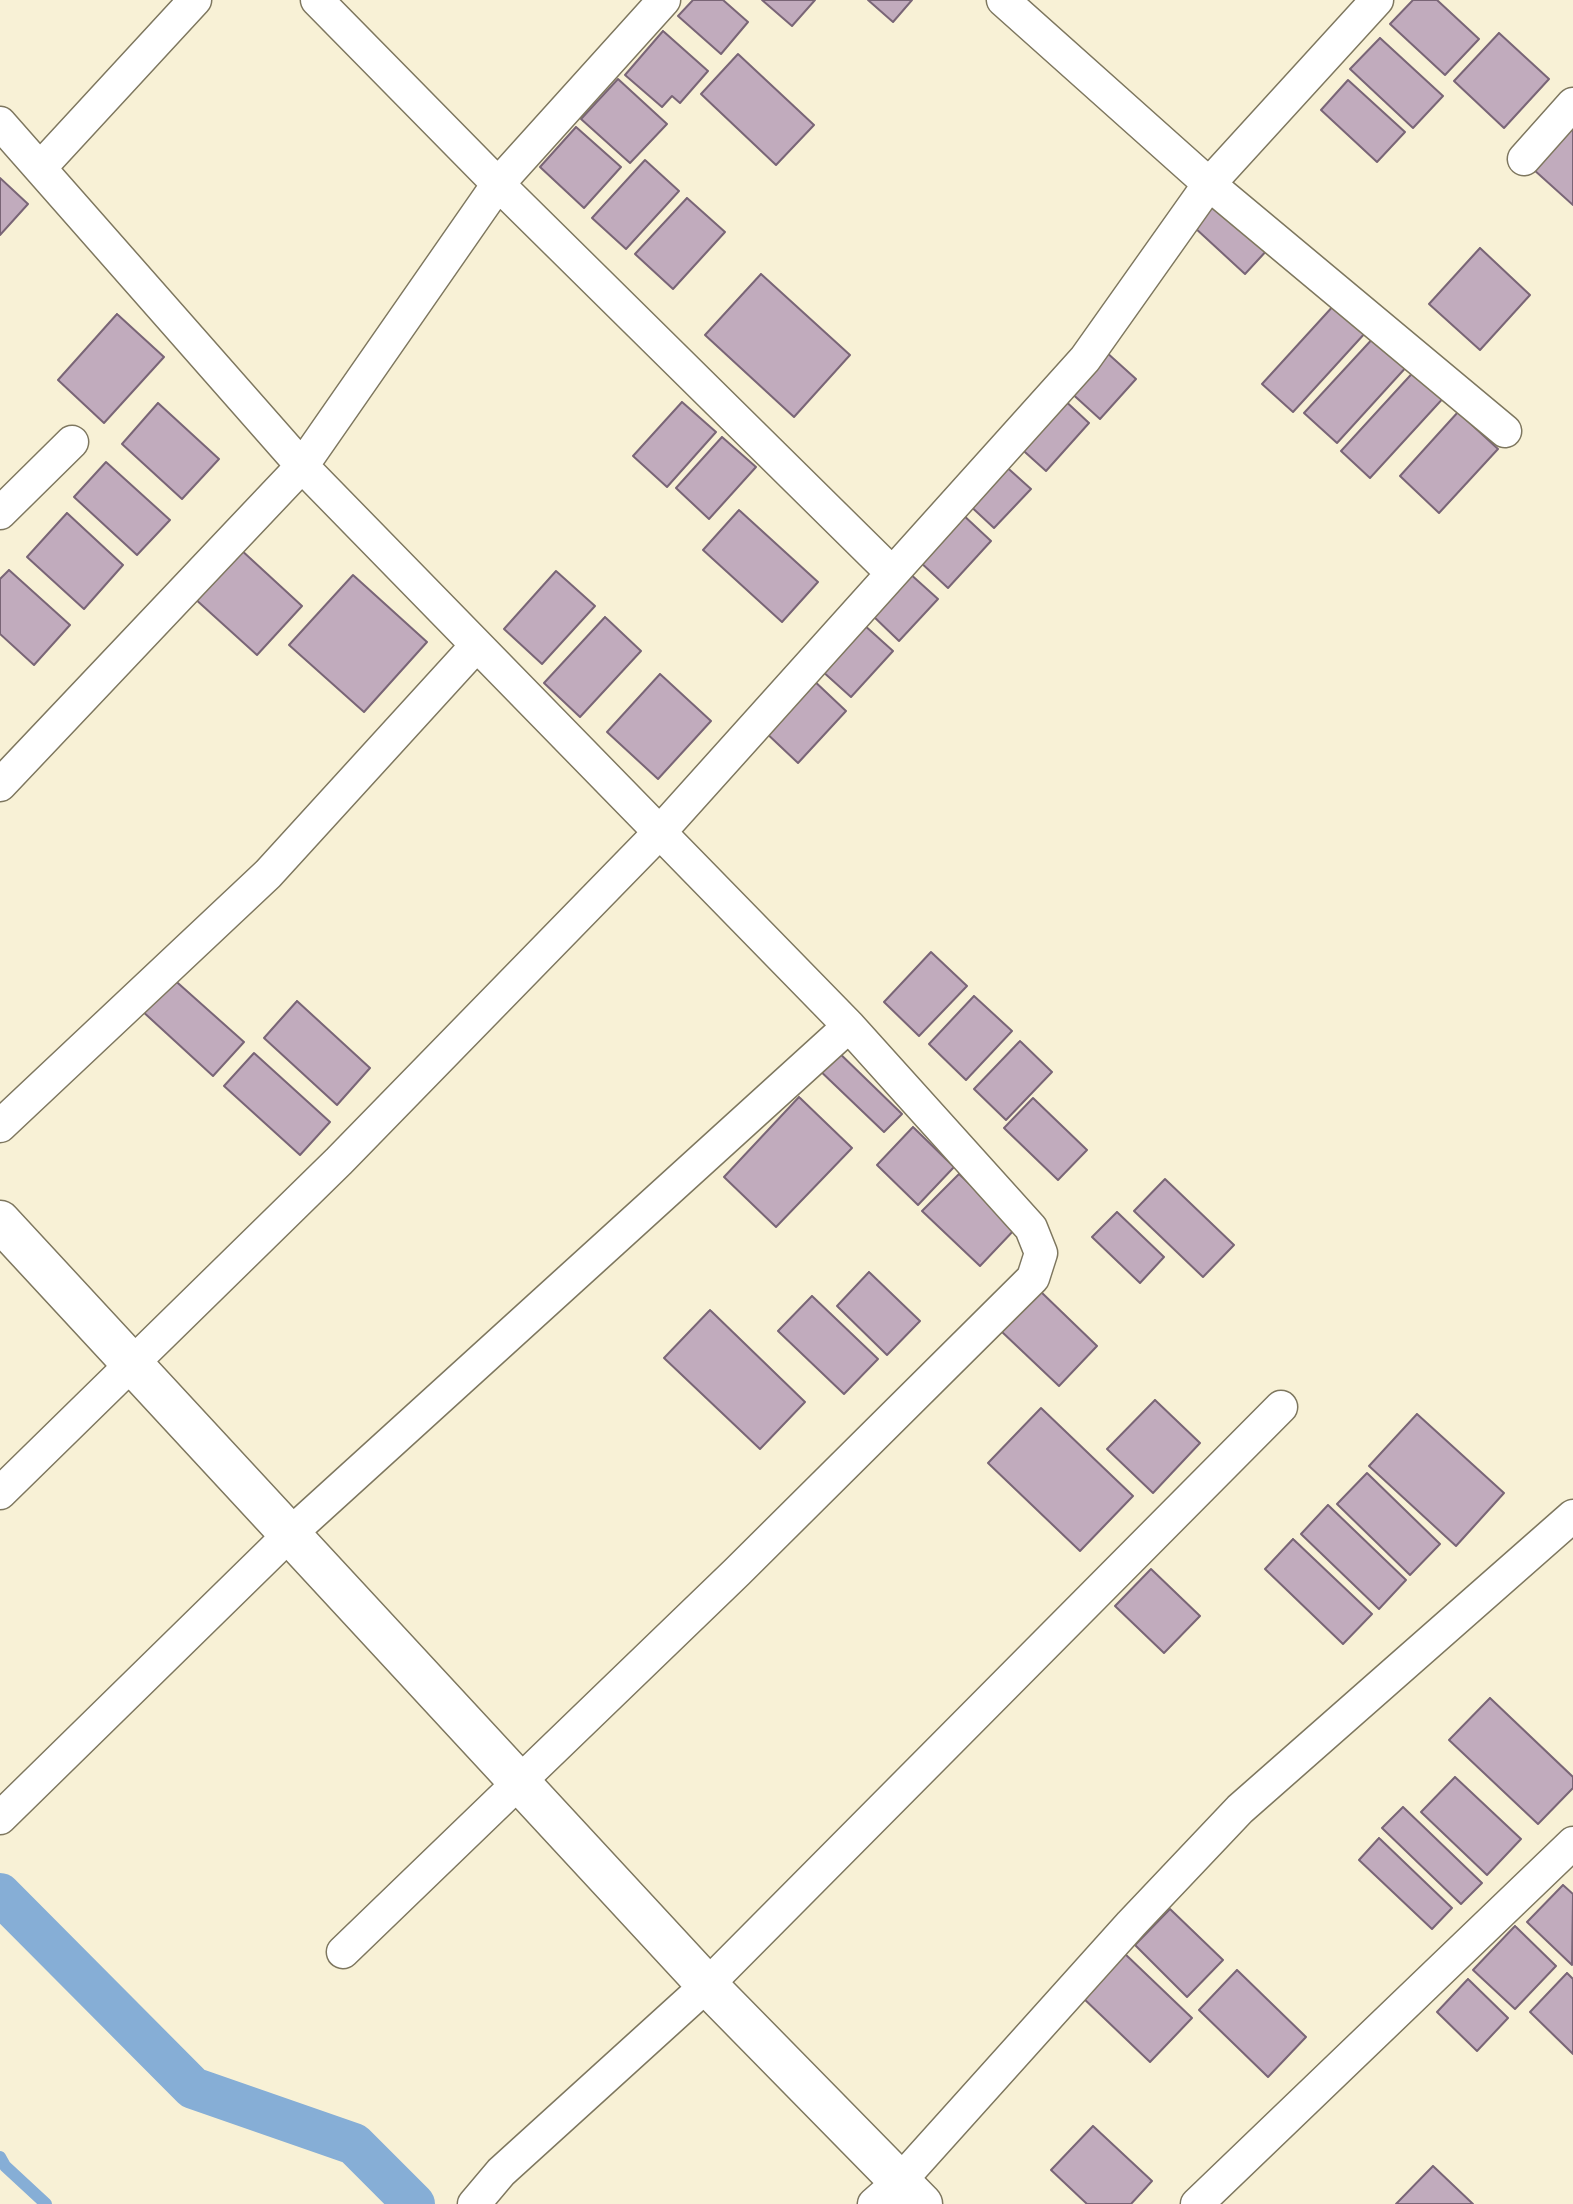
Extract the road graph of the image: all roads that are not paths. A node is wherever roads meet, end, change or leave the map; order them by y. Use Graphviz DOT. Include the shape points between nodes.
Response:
graph roads {
  1 [pos="195,0"];
  2 [pos="317,0"];
  3 [pos="664,0"];
  4 [pos="1003,0"];
  5 [pos="1377,0"];
  6 [pos="1573,104"];
  7 [pos="0,123"];
  8 [pos="1524,159"];
  9 [pos="40,168"];
  10 [pos="498,184"];
  11 [pos="1209,184"];
  12 [pos="1505,431"];
  13 [pos="72,442"];
  14 [pos="302,466"];
  15 [pos="0,513"];
  16 [pos="892,573"];
  17 [pos="476,646"];
  18 [pos="0,785"];
  19 [pos="658,834"];
  20 [pos="849,1026"];
  21 [pos="0,1126"];
  22 [pos="0,1221"];
  23 [pos="133,1364"];
  24 [pos="1281,1407"];
  25 [pos="0,1493"];
  26 [pos="1573,1516"];
  27 [pos="291,1533"];
  28 [pos="520,1780"];
  29 [pos="0,1818"];
  30 [pos="1573,1843"];
  31 [pos="343,1952"];
  32 [pos="707,1985"];
  33 [pos="899,2196"];
  34 [pos="474,2204"];
  35 [pos="1197,2204"];
  1 -- 9 [label="street"];
  2 -- 10 [label="street"];
  3 -- 10 [label="street"];
  4 -- 11 [label="street"];
  5 -- 11 [label="street"];
  6 -- 8 [label="street"];
  7 -- 9 [label="street"];
  9 -- 14 [label="street"];
  10 -- 14 [label="street"];
  10 -- 16 [label="street"];
  11 -- 12 [label="street"];
  11 -- 16 [label="street" via="1085,359"];
  13 -- 15 [label="street"];
  14 -- 17 [label="street"];
  14 -- 18 [label="street"];
  16 -- 19 [label="street"];
  17 -- 19 [label="street"];
  17 -- 21 [label="street" via="268,874"];
  19 -- 20 [label="street"];
  19 -- 23 [label="street"];
  20 -- 27 [label="street"];
  20 -- 28 [label="street" via="1031,1228 1041,1253 1033,1278"];
  22 -- 23 [label="street"];
  23 -- 25 [label="street"];
  23 -- 27 [label="street"];
  24 -- 32 [label="street"];
  26 -- 33 [label="street" via="1240,1809 1131,1924"];
  27 -- 28 [label="street"];
  27 -- 29 [label="street"];
  28 -- 31 [label="street"];
  28 -- 32 [label="street"];
  30 -- 35 [label="street"];
  32 -- 33 [label="street"];
  32 -- 34 [label="street" via="501,2172"];
}
